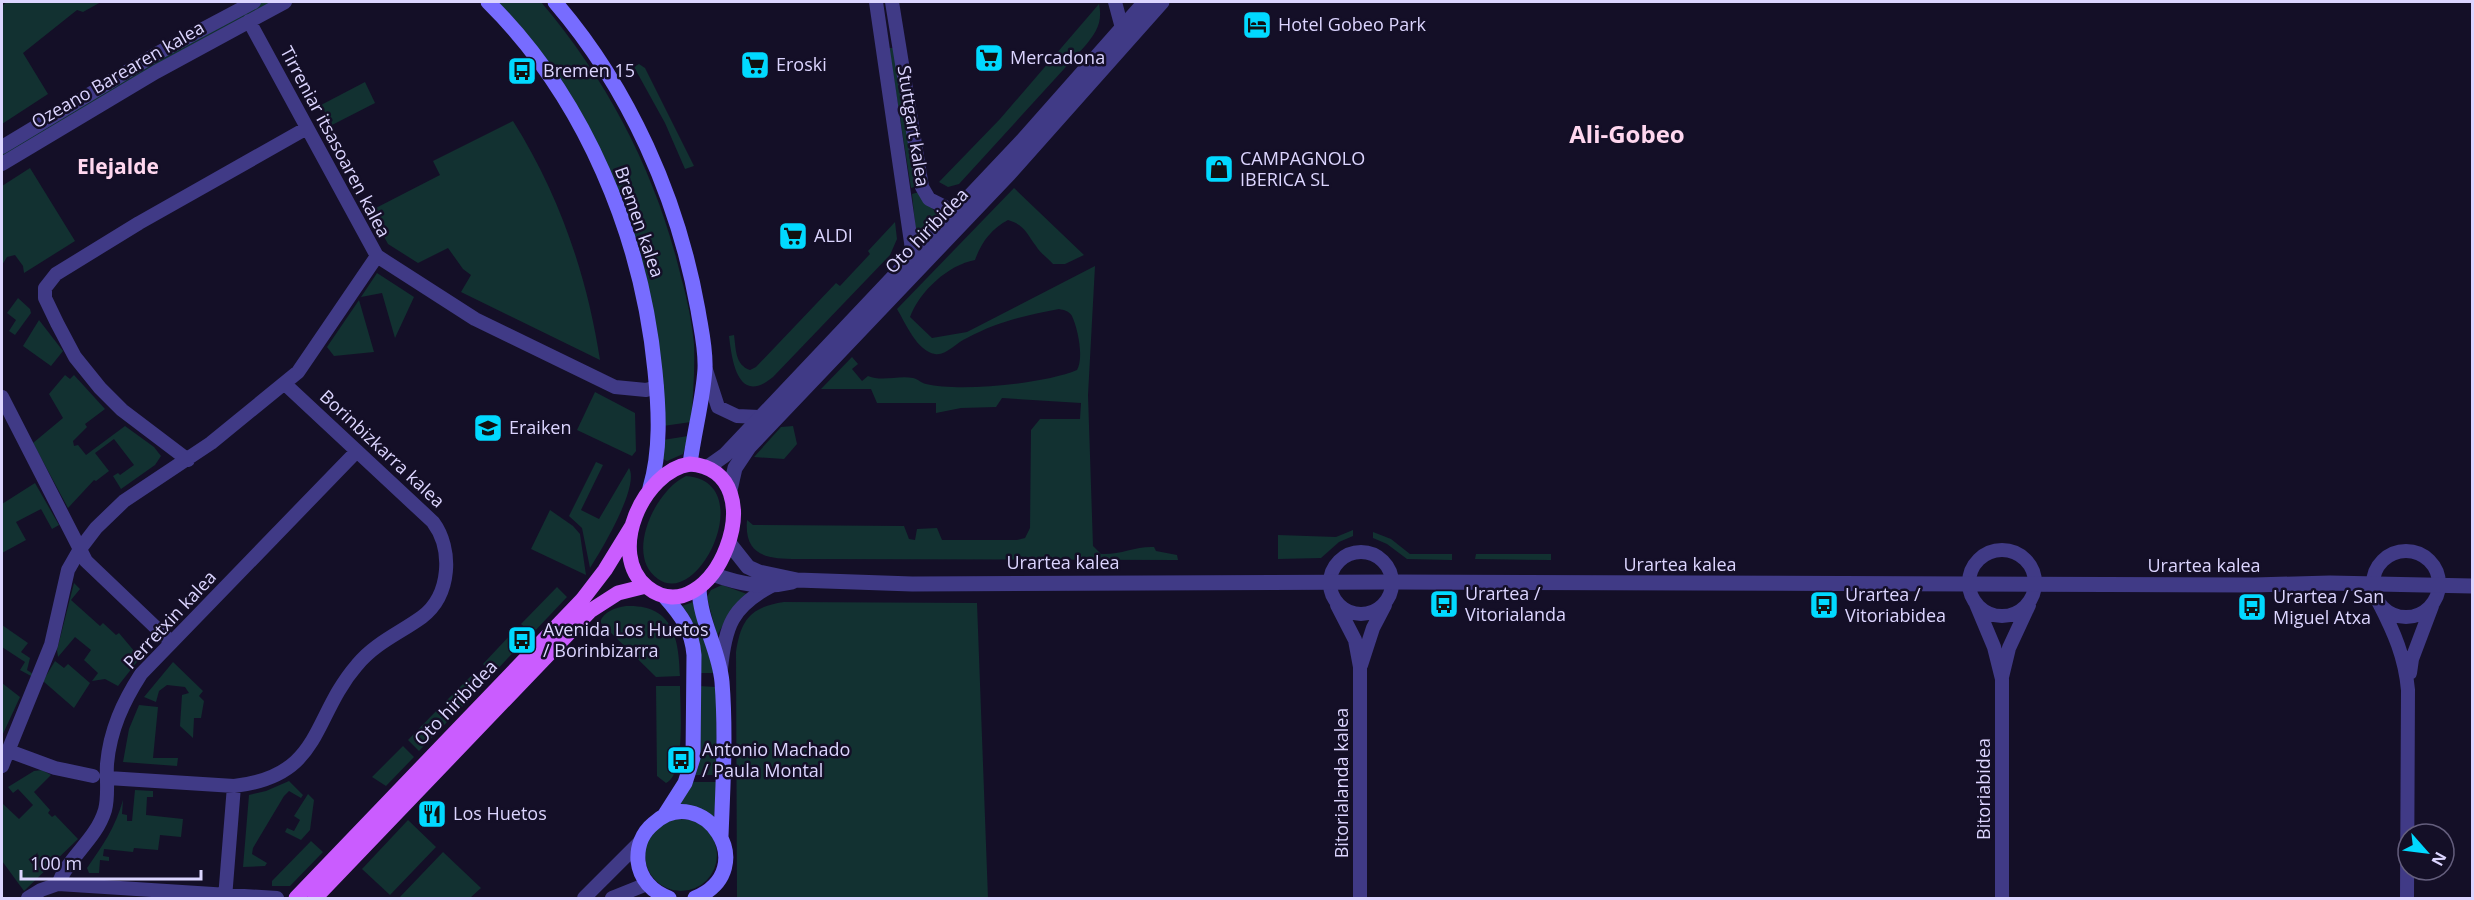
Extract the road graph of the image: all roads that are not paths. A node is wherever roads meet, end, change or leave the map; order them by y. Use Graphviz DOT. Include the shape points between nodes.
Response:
graph roads {
  1 [pos="254,2"];
  2 [pos="285,2"];
  3 [pos="488,2"];
  4 [pos="555,2"];
  5 [pos="876,2"];
  6 [pos="892,2"];
  7 [pos="1116,2"];
  8 [pos="1145,2"];
  9 [pos="1162,2"];
  10 [pos="249,21"];
  11 [pos="1122,28"];
  12 [pos="307,128"];
  13 [pos="2,147"];
  14 [pos="2,164"];
  15 [pos="955,212"];
  16 [pos="377,256"];
  17 [pos="913,256"];
  18 [pos="705,367"];
  19 [pos="285,384"];
  20 [pos="657,387"];
  21 [pos="2,397"];
  22 [pos="759,417"];
  23 [pos="357,451"];
  24 [pos="188,460"];
  25 [pos="690,464"];
  26 [pos="708,467"];
  27 [pos="650,488"];
  28 [pos="730,490"];
  29 [pos="632,526"];
  30 [pos="729,543"];
  31 [pos="80,549"];
  32 [pos="712,574"];
  33 [pos="797,580"];
  34 [pos="1329,582"];
  35 [pos="1392,582"];
  36 [pos="1969,584"];
  37 [pos="2372,584"];
  38 [pos="2036,585"];
  39 [pos="646,586"];
  40 [pos="771,586"];
  41 [pos="2439,586"];
  42 [pos="2472,586"];
  43 [pos="699,588"];
  44 [pos="665,597"];
  45 [pos="1386,601"];
  46 [pos="2030,603"];
  47 [pos="2379,603"];
  48 [pos="2433,603"];
  49 [pos="1337,604"];
  50 [pos="1976,604"];
  51 [pos="171,642"];
  52 [pos="1360,667"];
  53 [pos="720,674"];
  54 [pos="2002,679"];
  55 [pos="2408,690"];
  56 [pos="9,750"];
  57 [pos="2,766"];
  58 [pos="93,776"];
  59 [pos="108,778"];
  60 [pos="234,786"];
  61 [pos="664,816"];
  62 [pos="721,836"];
  63 [pos="640,842"];
  64 [pos="722,875"];
  65 [pos="58,884"];
  66 [pos="647,884"];
  67 [pos="225,897"];
  68 [pos="28,898"];
  69 [pos="277,898"];
  70 [pos="296,898"];
  71 [pos="315,898"];
  72 [pos="584,898"];
  73 [pos="612,898"];
  74 [pos="669,898"];
  75 [pos="695,898"];
  76 [pos="722,898"];
  77 [pos="1360,898"];
  78 [pos="2002,898"];
  79 [pos="2407,898"];
  1 -- 13 [label="street, Ozeano Barearen kalea" via="158,53"];
  2 -- 10 [label="street, Ozeano Barearen kalea"];
  3 -- 20 [label="main road, Bremen kalea" via="534,55 570,109 599,164 626,231 638,276"];
  4 -- 18 [label="main road, Bremen kalea" via="625,103 661,181 693,283"];
  5 -- 17 [label="street, Stuttgart kalea"];
  6 -- 15 [label="street, Stuttgart kalea" via="922,187 929,199"];
  7 -- 11 [label="street"];
  8 -- 11 [label="street, Oto hiribidea"];
  9 -- 28 [label="street, Oto hiribidea" via="1009,174 749,447 735,468"];
  10 -- 12 [label="street, Tirreniar itsasoaren kalea"];
  10 -- 14 [label="street, Ozeano Barearen kalea"];
  11 -- 15 [label="street, Oto hiribidea"];
  12 -- 16 [label="street, Tirreniar itsasoaren kalea"];
  12 -- 24 [label="street" via="130,228 56,274 45,288 46,302 61,332 100,388 122,410"];
  15 -- 17 [label="street, Oto hiribidea"];
  16 -- 19 [label="street" via="298,372"];
  16 -- 20 [label="street, Tirreniar itsasoaren kalea" via="475,319 615,387"];
  17 -- 22 [label="street, Oto hiribidea"];
  18 -- 22 [label="street, Bremen kalea" via="718,407 737,416"];
  18 -- 25 [label="main road, Bremen kalea"];
  19 -- 23 [label="street, Borinbizkarra kalea"];
  19 -- 24 [label="street"];
  20 -- 27 [label="main road, Bremen kalea" via="658,434"];
  21 -- 31 [label="street"];
  22 -- 26 [label="street, Oto hiribidea" via="725,455"];
  23 -- 51 [label="street, Perretxin kalea"];
  23 -- 60 [label="street, Borinbizkarra kalea" via="438,529 447,565 442,589 424,615 378,644 358,663 340,688 316,739 303,754 269,777"];
  24 -- 31 [label="street" via="124,501"];
  25 -- 26 [label="main road"];
  25 -- 27 [label="main road" via="669,470"];
  26 -- 28 [label="main road" via="719,474"];
  27 -- 29 [label="main road"];
  28 -- 30 [label="main road"];
  29 -- 39 [label="main road" via="632,560"];
  29 -- 70 [label="main road, Oto hiribidea" via="582,600"];
  30 -- 32 [label="main road"];
  30 -- 33 [label="street, Urartea kalea" via="748,567"];
  31 -- 51 [label="street" via="86,561"];
  31 -- 56 [label="street" via="68,570 51,645"];
  32 -- 40 [label="street, Urartea kalea" via="745,585"];
  32 -- 43 [label="main road"];
  33 -- 34 [label="street, Urartea kalea" via="912,584"];
  33 -- 40 [label="street, Urartea kalea"];
  34 -- 35 [label="street, Urartea kalea"];
  34 -- 35 [label="street" via="1339,560 1361,552 1382,561"];
  34 -- 49 [label="street"];
  35 -- 36 [label="street, Urartea kalea"];
  35 -- 45 [label="street"];
  36 -- 38 [label="street, Urartea kalea"];
  36 -- 38 [label="street" via="1977,561 2004,550 2030,564"];
  36 -- 50 [label="street"];
  37 -- 38 [label="street, Urartea kalea"];
  37 -- 41 [label="street, Urartea kalea"];
  37 -- 41 [label="street" via="2384,558 2410,550 2433,564"];
  37 -- 47 [label="street"];
  38 -- 46 [label="street"];
  39 -- 44 [label="main road"];
  39 -- 71 [label="main road, Oto hiribidea" via="618,593 590,611"];
  40 -- 53 [label="street" via="746,602 732,619 723,646"];
  41 -- 42 [label="street, Urartea kalea"];
  41 -- 48 [label="street"];
  43 -- 44 [label="main road" via="678,597"];
  43 -- 53 [label="main road" via="703,621"];
  44 -- 61 [label="main road" via="686,622 694,655 693,758 685,783"];
  45 -- 49 [label="street" via="1376,611 1363,615 1349,613"];
  45 -- 52 [label="street, Bitorialanda kalea" via="1372,628"];
  46 -- 50 [label="street" via="2021,611 1999,617"];
  46 -- 54 [label="street, Bitoriabidea" via="2009,648"];
  47 -- 48 [label="street" via="2395,615 2406,617"];
  47 -- 55 [label="street" via="2396,635 2405,662"];
  48 -- 55 [label="street" via="2412,659"];
  49 -- 52 [label="street, Bitorialanda kalea" via="1355,640"];
  50 -- 54 [label="street, Bitoriabidea"];
  51 -- 59 [label="street, Perretxin kalea" via="141,674 119,713 112,735"];
  52 -- 77 [label="street, Bitorialanda kalea"];
  53 -- 62 [label="main road"];
  54 -- 78 [label="street, Bitoriabidea"];
  55 -- 79 [label="street"];
  56 -- 57 [label="street"];
  56 -- 58 [label="street" via="56,768"];
  59 -- 60 [label="street, Borinbizkarra kalea"];
  59 -- 65 [label="street, Perretxin kalea" via="105,809 99,823"];
  60 -- 67 [label="street"];
  61 -- 62 [label="main road" via="677,812 697,815 713,825"];
  61 -- 63 [label="main road"];
  62 -- 64 [label="main road" via="726,855"];
  63 -- 66 [label="main road" via="639,864"];
  63 -- 72 [label="street"];
  64 -- 75 [label="main road" via="715,886"];
  64 -- 76 [label="main road"];
  65 -- 67 [label="street"];
  65 -- 68 [label="street"];
  66 -- 73 [label="street"];
  66 -- 74 [label="main road"];
  67 -- 69 [label="street"];
}
